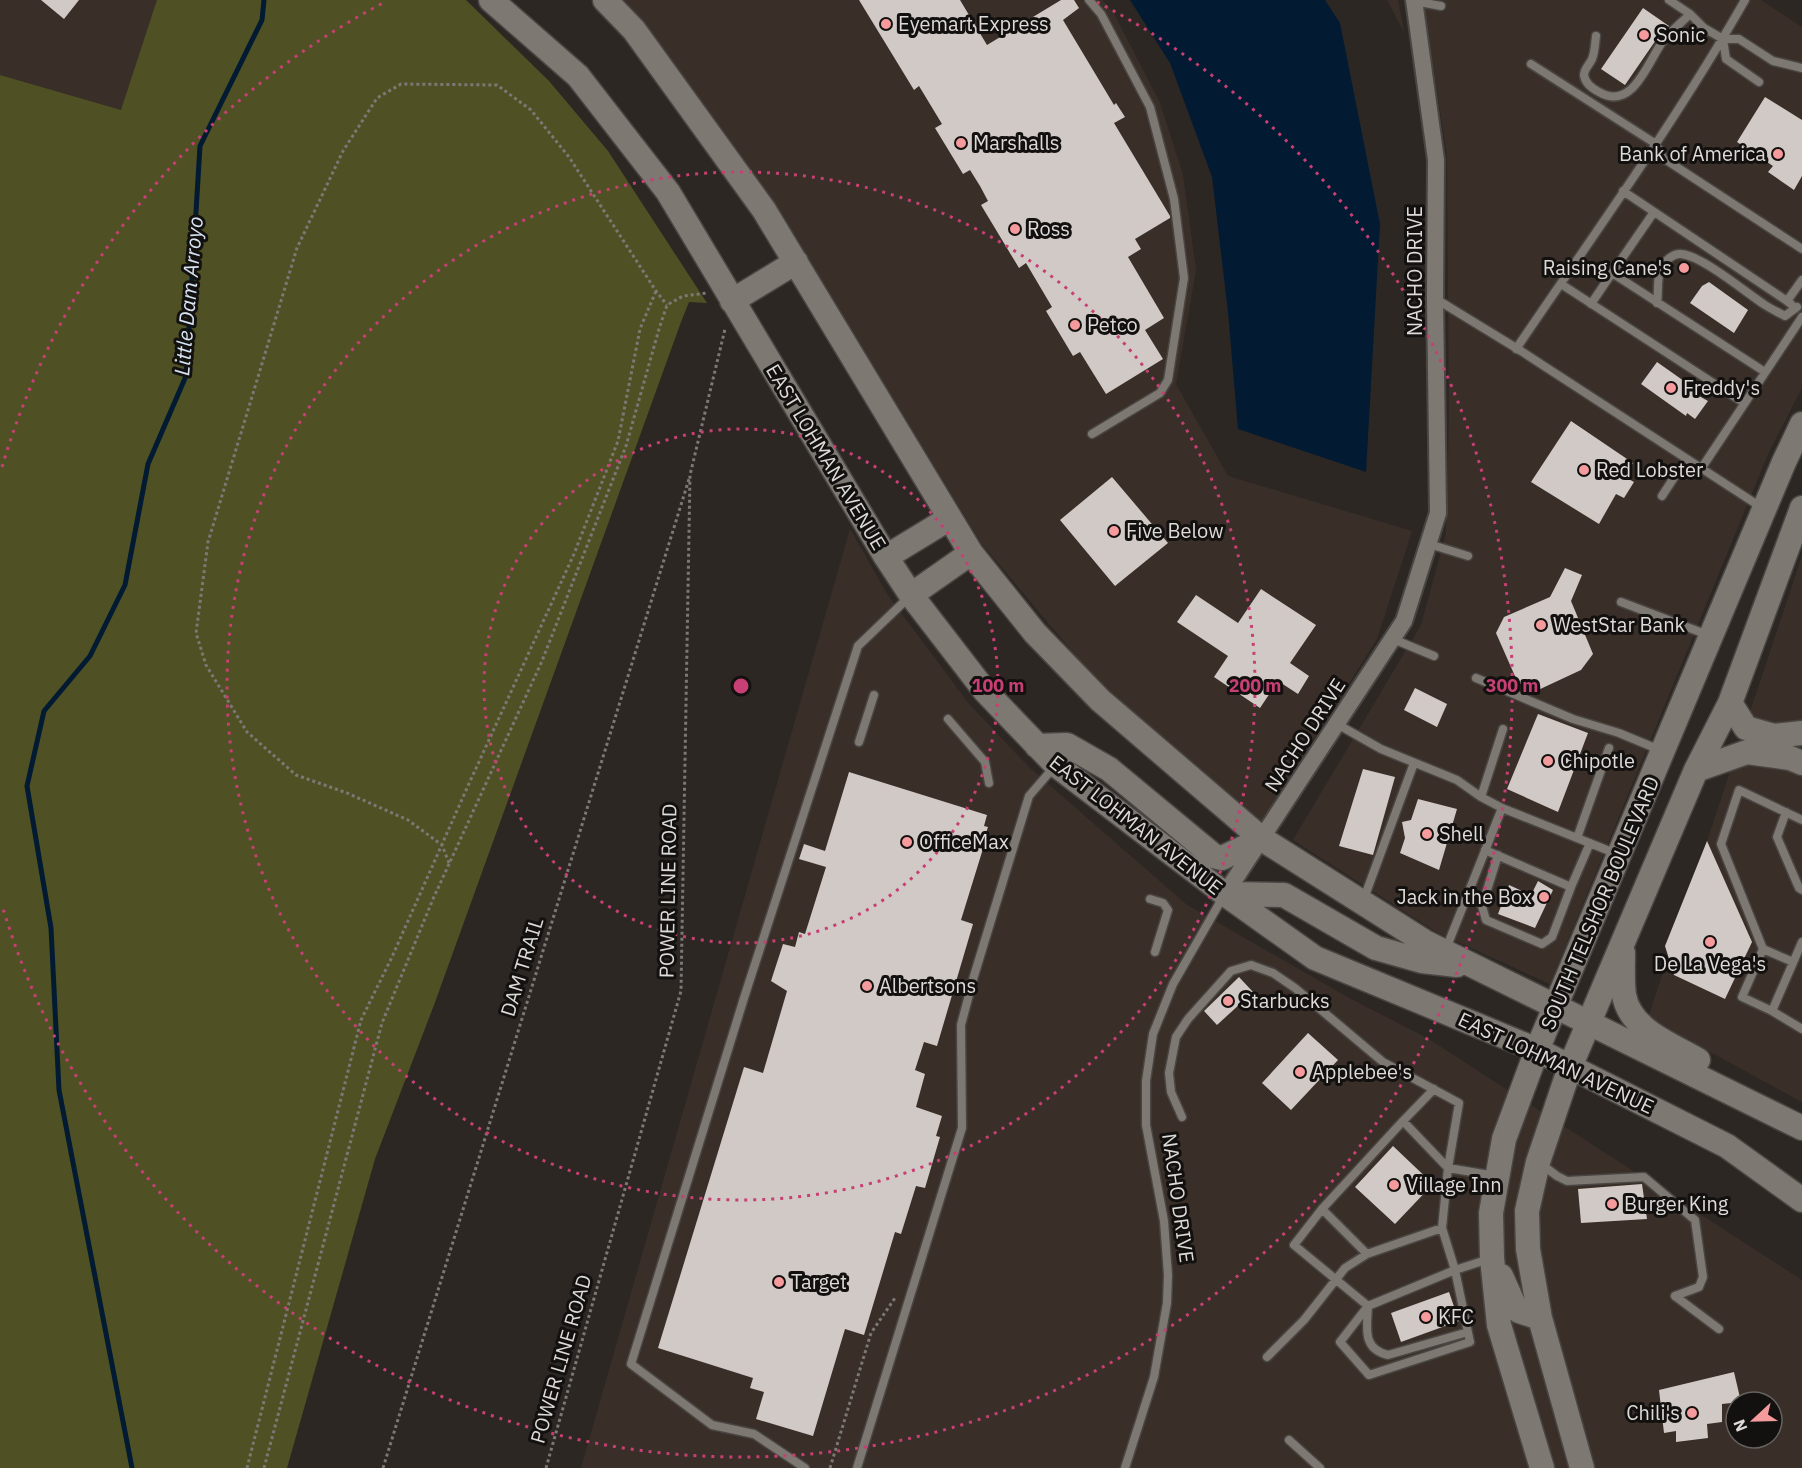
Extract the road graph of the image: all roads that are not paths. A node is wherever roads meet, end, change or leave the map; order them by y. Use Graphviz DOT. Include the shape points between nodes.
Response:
graph roads {
  1 [pos="491,0"];
  2 [pos="605,0"];
  3 [pos="1089,0"];
  4 [pos="1669,0"];
  5 [pos="1745,0"];
  6 [pos="1414,1"];
  7 [pos="1441,6"];
  8 [pos="1690,14"];
  9 [pos="1596,36"];
  10 [pos="1723,39"];
  11 [pos="1531,64"];
  12 [pos="1802,68"];
  13 [pos="1759,82"];
  14 [pos="1656,144"];
  15 [pos="1623,191"];
  16 [pos="1654,212"];
  17 [pos="1802,249"];
  18 [pos="796,262"];
  19 [pos="1612,273"];
  20 [pos="1802,280"];
  21 [pos="1560,284"];
  22 [pos="1435,299"];
  23 [pos="732,301"];
  24 [pos="1787,301"];
  25 [pos="1657,303"];
  26 [pos="1591,304"];
  27 [pos="1800,309"];
  28 [pos="1802,317"];
  29 [pos="1516,349"];
  30 [pos="1765,372"];
  31 [pos="1744,403"];
  32 [pos="1802,424"];
  33 [pos="1092,434"];
  34 [pos="1686,459"];
  35 [pos="1701,469"];
  36 [pos="1662,496"];
  37 [pos="1802,507"];
  38 [pos="1764,509"];
  39 [pos="950,518"];
  40 [pos="1429,544"];
  41 [pos="971,553"];
  42 [pos="1468,556"];
  43 [pos="886,557"];
  44 [pos="911,595"];
  45 [pos="1621,602"];
  46 [pos="1711,637"];
  47 [pos="1393,639"];
  48 [pos="1434,656"];
  49 [pos="1742,670"];
  50 [pos="1476,678"];
  51 [pos="874,695"];
  52 [pos="1730,703"];
  53 [pos="948,719"];
  54 [pos="1337,724"];
  55 [pos="1503,729"];
  56 [pos="859,742"];
  57 [pos="1797,744"];
  58 [pos="1037,746"];
  59 [pos="1609,748"];
  60 [pos="1664,751"];
  61 [pos="1413,763"];
  62 [pos="1056,765"];
  63 [pos="1696,770"];
  64 [pos="989,783"];
  65 [pos="1481,797"];
  66 [pos="1502,808"];
  67 [pos="1786,812"];
  68 [pos="1802,820"];
  69 [pos="1577,838"];
  70 [pos="1262,839"];
  71 [pos="1590,843"];
  72 [pos="1485,850"];
  73 [pos="1498,855"];
  74 [pos="1620,855"];
  75 [pos="1571,888"];
  76 [pos="1802,890"];
  77 [pos="1225,894"];
  78 [pos="1150,899"];
  79 [pos="1362,903"];
  80 [pos="1802,942"];
  81 [pos="1622,944"];
  82 [pos="1763,949"];
  83 [pos="1155,952"];
  84 [pos="1445,952"];
  85 [pos="1793,962"];
  86 [pos="1477,968"];
  87 [pos="1556,1007"];
  88 [pos="1772,1011"];
  89 [pos="1589,1022"];
  90 [pos="1802,1029"];
  91 [pos="1538,1050"];
  92 [pos="1570,1067"];
  93 [pos="1434,1089"];
  94 [pos="1756,1106"];
  95 [pos="1182,1117"];
  96 [pos="1403,1121"];
  97 [pos="1802,1128"];
  98 [pos="1538,1162"];
  99 [pos="1448,1168"];
  100 [pos="1497,1176"];
  101 [pos="1802,1200"];
  102 [pos="1322,1209"];
  103 [pos="1442,1228"];
  104 [pos="1367,1254"];
  105 [pos="1492,1258"];
  106 [pos="1455,1270"];
  107 [pos="1336,1279"];
  108 [pos="1368,1306"];
  109 [pos="1540,1318"];
  110 [pos="1719,1329"];
  111 [pos="1468,1332"];
  112 [pos="1267,1357"];
  113 [pos="1289,1440"];
  114 [pos="805,1468"];
  115 [pos="857,1468"];
  116 [pos="1125,1468"];
  117 [pos="1320,1468"];
  118 [pos="1542,1468"];
  119 [pos="1582,1468"];
  1 -- 23 [label="main road, EAST LOHMAN AVENUE" via="578,76 668,192"];
  2 -- 18 [label="main road" via="634,30 764,210"];
  3 -- 33 [label="lane" via="1150,107 1174,199 1184,278 1168,380 1160,393"];
  4 -- 8 [label="lane"];
  5 -- 10 [label="lane"];
  6 -- 7 [label="lane"];
  6 -- 22 [label="street, NACHO DRIVE" via="1436,160"];
  8 -- 9 [label="lane" via="1664,40 1633,88 1619,96 1602,94 1586,82 1585,69 1592,59"];
  8 -- 10 [label="lane"];
  10 -- 12 [label="lane" via="1738,39 1773,61"];
  10 -- 13 [label="lane" via="1726,59"];
  10 -- 14 [label="lane"];
  11 -- 14 [label="lane"];
  14 -- 15 [label="lane"];
  14 -- 17 [label="lane" via="1663,158"];
  15 -- 16 [label="lane"];
  15 -- 21 [label="lane"];
  16 -- 19 [label="lane"];
  16 -- 24 [label="lane"];
  18 -- 23 [label="main road"];
  18 -- 39 [label="main road"];
  19 -- 25 [label="lane"];
  19 -- 26 [label="lane"];
  20 -- 24 [label="lane"];
  21 -- 26 [label="lane"];
  21 -- 29 [label="lane"];
  22 -- 29 [label="lane"];
  22 -- 40 [label="street, NACHO DRIVE" via="1438,513"];
  23 -- 43 [label="main road, EAST LOHMAN AVENUE"];
  24 -- 27 [label="lane"];
  25 -- 27 [label="lane" via="1662,266 1679,253 1785,315"];
  25 -- 30 [label="lane"];
  26 -- 31 [label="lane"];
  28 -- 30 [label="lane"];
  29 -- 34 [label="lane"];
  30 -- 31 [label="lane"];
  31 -- 35 [label="lane"];
  32 -- 38 [label="main road, SOUTH TELSHOR BOULEVARD"];
  34 -- 35 [label="lane"];
  34 -- 36 [label="lane"];
  35 -- 38 [label="lane"];
  37 -- 49 [label="main road, SOUTH TELSHOR BOULEVARD"];
  38 -- 46 [label="main road, SOUTH TELSHOR BOULEVARD"];
  38 -- 49 [label="main road" via="1775,524 1776,534 1740,646"];
  39 -- 41 [label="main road"];
  39 -- 43 [label="main road"];
  40 -- 42 [label="lane"];
  40 -- 47 [label="street, NACHO DRIVE" via="1404,621"];
  41 -- 44 [label="main road"];
  41 -- 70 [label="main road" via="1035,633 1100,700"];
  43 -- 44 [label="main road, EAST LOHMAN AVENUE"];
  44 -- 58 [label="main road, EAST LOHMAN AVENUE" via="985,691"];
  44 -- 114 [label="lane" via="858,646 631,1364 712,1425 754,1434"];
  45 -- 46 [label="lane"];
  46 -- 60 [label="main road, SOUTH TELSHOR BOULEVARD"];
  47 -- 48 [label="lane"];
  47 -- 54 [label="street, NACHO DRIVE"];
  49 -- 52 [label="main road, SOUTH TELSHOR BOULEVARD"];
  50 -- 60 [label="lane" via="1573,719"];
  51 -- 56 [label="lane"];
  52 -- 57 [label="main road" via="1746,728"];
  52 -- 63 [label="main road, SOUTH TELSHOR BOULEVARD"];
  53 -- 64 [label="lane" via="985,762"];
  54 -- 61 [label="lane"];
  54 -- 70 [label="street, NACHO DRIVE"];
  55 -- 65 [label="lane"];
  57 -- 63 [label="main road" via="1747,752"];
  58 -- 62 [label="main road, EAST LOHMAN AVENUE"];
  58 -- 70 [label="main road" via="1067,745 1109,769 1214,856 1222,858"];
  59 -- 69 [label="lane"];
  60 -- 74 [label="main road, SOUTH TELSHOR BOULEVARD"];
  61 -- 65 [label="lane" via="1457,780"];
  61 -- 79 [label="lane"];
  62 -- 77 [label="main road, EAST LOHMAN AVENUE"];
  62 -- 115 [label="lane" via="1029,796 974,976 961,1025 962,1128"];
  63 -- 81 [label="main road, SOUTH TELSHOR BOULEVARD"];
  65 -- 66 [label="lane"];
  66 -- 69 [label="lane"];
  66 -- 72 [label="lane"];
  67 -- 68 [label="lane"];
  67 -- 76 [label="lane" via="1777,837"];
  67 -- 82 [label="lane" via="1739,790 1721,844"];
  69 -- 71 [label="lane"];
  70 -- 77 [label="street, NACHO DRIVE"];
  70 -- 79 [label="main road"];
  71 -- 74 [label="lane"];
  71 -- 75 [label="lane"];
  72 -- 73 [label="lane"];
  72 -- 84 [label="lane"];
  73 -- 75 [label="lane"];
  73 -- 75 [label="lane" via="1482,906 1486,920 1542,944 1552,937"];
  74 -- 87 [label="main road, SOUTH TELSHOR BOULEVARD"];
  77 -- 86 [label="main road" via="1284,895 1376,948 1422,961"];
  77 -- 91 [label="main road, EAST LOHMAN AVENUE" via="1315,958"];
  77 -- 116 [label="lane, NACHO DRIVE" via="1173,984 1153,1034 1146,1081 1146,1125 1164,1221 1167,1303 1154,1377"];
  78 -- 83 [label="lane" via="1163,903 1168,910"];
  79 -- 84 [label="main road"];
  80 -- 85 [label="lane"];
  81 -- 89 [label="main road, SOUTH TELSHOR BOULEVARD"];
  81 -- 94 [label="main road" via="1624,993 1632,1017 1654,1035 1713,1068"];
  82 -- 85 [label="lane"];
  82 -- 88 [label="lane" via="1742,997"];
  84 -- 86 [label="main road"];
  85 -- 88 [label="lane"];
  86 -- 87 [label="main road"];
  87 -- 89 [label="main road"];
  87 -- 91 [label="main road, SOUTH TELSHOR BOULEVARD"];
  88 -- 90 [label="lane"];
  89 -- 92 [label="main road, SOUTH TELSHOR BOULEVARD"];
  89 -- 94 [label="main road"];
  91 -- 92 [label="main road, EAST LOHMAN AVENUE"];
  91 -- 100 [label="main road, SOUTH TELSHOR BOULEVARD" via="1504,1139"];
  92 -- 98 [label="main road, SOUTH TELSHOR BOULEVARD"];
  92 -- 101 [label="main road, EAST LOHMAN AVENUE" via="1727,1146"];
  93 -- 95 [label="lane" via="1383,1062 1295,988 1273,973 1251,965 1231,971 1176,1037 1169,1073 1171,1092"];
  93 -- 96 [label="lane"];
  93 -- 99 [label="lane" via="1459,1103"];
  94 -- 97 [label="main road"];
  96 -- 99 [label="lane"];
  96 -- 102 [label="lane"];
  98 -- 109 [label="main road, SOUTH TELSHOR BOULEVARD" via="1527,1211 1527,1239"];
  98 -- 110 [label="lane" via="1567,1181 1644,1177 1695,1220 1703,1277 1699,1287 1675,1296"];
  99 -- 100 [label="lane"];
  99 -- 103 [label="lane"];
  100 -- 105 [label="main road, SOUTH TELSHOR BOULEVARD" via="1491,1213"];
  102 -- 104 [label="lane"];
  102 -- 107 [label="lane" via="1294,1245"];
  103 -- 104 [label="lane"];
  103 -- 106 [label="lane"];
  104 -- 107 [label="lane"];
  105 -- 106 [label="lane"];
  105 -- 109 [label="main road" via="1514,1305 1519,1311"];
  105 -- 118 [label="main road, SOUTH TELSHOR BOULEVARD" via="1499,1325"];
  106 -- 108 [label="lane"];
  106 -- 111 [label="lane"];
  107 -- 108 [label="lane"];
  107 -- 112 [label="lane" via="1304,1320"];
  108 -- 111 [label="lane" via="1367,1331 1376,1353 1388,1355"];
  108 -- 111 [label="lane" via="1340,1342 1369,1375 1470,1342"];
  109 -- 119 [label="main road, SOUTH TELSHOR BOULEVARD"];
  113 -- 117 [label="lane"];
}
